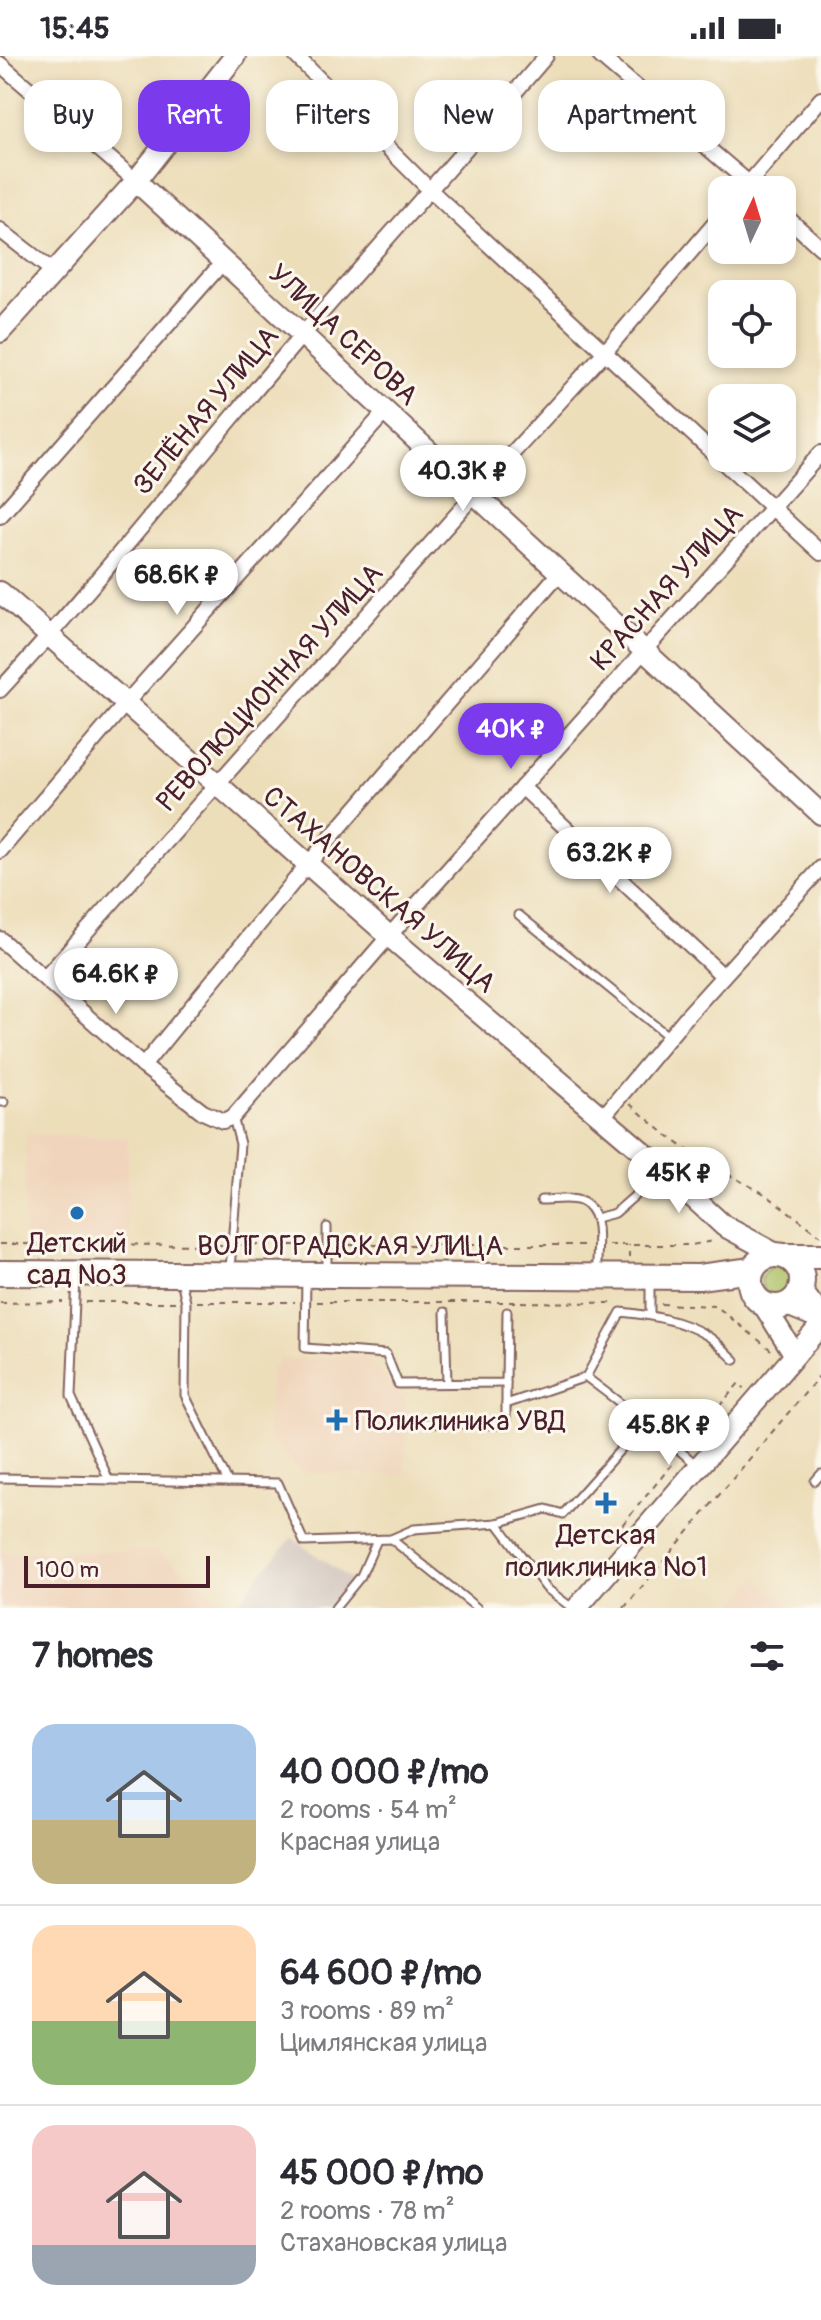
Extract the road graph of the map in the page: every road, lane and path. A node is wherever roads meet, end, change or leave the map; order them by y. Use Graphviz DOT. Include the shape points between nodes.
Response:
graph roads {
  1 [pos="235,56"];
  2 [pos="296,56"];
  3 [pos="546,56"];
  4 [pos="600,56"];
  5 [pos="0,64"];
  6 [pos="821,99"];
  7 [pos="736,176"];
  8 [pos="760,176"];
  9 [pos="136,181"];
  10 [pos="431,191"];
  11 [pos="796,226"];
  12 [pos="0,230"];
  13 [pos="708,231"];
  14 [pos="821,248"];
  15 [pos="223,262"];
  16 [pos="54,272"];
  17 [pos="0,332"];
  18 [pos="303,335"];
  19 [pos="604,353"];
  20 [pos="386,411"];
  21 [pos="821,453"];
  22 [pos="475,494"];
  23 [pos="773,508"];
  24 [pos="0,516"];
  25 [pos="821,553"];
  26 [pos="560,572"];
  27 [pos="0,592"];
  28 [pos="50,636"];
  29 [pos="643,649"];
  30 [pos="0,690"];
  31 [pos="126,703"];
  32 [pos="218,785"];
  33 [pos="522,787"];
  34 [pos="821,814"];
  35 [pos="0,851"];
  36 [pos="308,864"];
  37 [pos="821,868"];
  38 [pos="519,915"];
  39 [pos="389,936"];
  40 [pos="0,939"];
  41 [pos="723,976"];
  42 [pos="45,978"];
  43 [pos="670,1037"];
  44 [pos="143,1066"];
  45 [pos="620,1096"];
  46 [pos="233,1117"];
  47 [pos="602,1118"];
  48 [pos="663,1170"];
  49 [pos="541,1200"];
  50 [pos="596,1218"];
  51 [pos="327,1227"];
  52 [pos="721,1233"];
  53 [pos="821,1236"];
  54 [pos="0,1244"];
  55 [pos="231,1245"];
  56 [pos="327,1245"];
  57 [pos="596,1245"];
  58 [pos="780,1255"];
  59 [pos="821,1256"];
  60 [pos="821,1266"];
  61 [pos="0,1273"];
  62 [pos="76,1274"];
  63 [pos="179,1274"];
  64 [pos="229,1275"];
  65 [pos="317,1275"];
  66 [pos="597,1277"];
  67 [pos="650,1277"];
  68 [pos="773,1287"];
  69 [pos="75,1302"];
  70 [pos="186,1302"];
  71 [pos="307,1302"];
  72 [pos="0,1303"];
  73 [pos="615,1303"];
  74 [pos="650,1304"];
  75 [pos="445,1312"];
  76 [pos="507,1312"];
  77 [pos="650,1315"];
  78 [pos="821,1320"];
  79 [pos="774,1352"];
  80 [pos="795,1355"];
  81 [pos="735,1360"];
  82 [pos="821,1374"];
  83 [pos="586,1377"];
  84 [pos="447,1383"];
  85 [pos="506,1383"];
  86 [pos="748,1391"];
  87 [pos="506,1404"];
  88 [pos="645,1422"];
  89 [pos="426,1423"];
  90 [pos="680,1451"];
  91 [pos="699,1467"];
  92 [pos="0,1478"];
  93 [pos="109,1480"];
  94 [pos="228,1482"];
  95 [pos="497,1523"];
  96 [pos="391,1539"];
  97 [pos="377,1540"];
  98 [pos="616,1545"];
  99 [pos="335,1608"];
  100 [pos="477,1608"];
  101 [pos="574,1608"];
  102 [pos="624,1608"];
  1 -- 9 [label="street"];
  2 -- 10 [label="street"];
  3 -- 10 [label="street, ЗЕЛЁНАЯ УЛИЦА"];
  4 -- 7 [label="street"];
  5 -- 9 [label="street, УЛИЦА СЕРОВА"];
  6 -- 8 [label="street"];
  9 -- 15 [label="street, УЛИЦА СЕРОВА"];
  9 -- 16 [label="street"];
  10 -- 18 [label="street, ЗЕЛЁНАЯ УЛИЦА"];
  10 -- 19 [label="street"];
  11 -- 14 [label="street"];
  12 -- 16 [label="street"];
  13 -- 19 [label="street, РЕВОЛЮЦИОННАЯ УЛИЦА"];
  15 -- 18 [label="street, УЛИЦА СЕРОВА"];
  15 -- 24 [label="street"];
  16 -- 17 [label="street"];
  18 -- 20 [label="street, УЛИЦА СЕРОВА"];
  18 -- 28 [label="street, ЗЕЛЁНАЯ УЛИЦА"];
  19 -- 22 [label="street, РЕВОЛЮЦИОННАЯ УЛИЦА"];
  19 -- 23 [label="street"];
  20 -- 22 [label="street, УЛИЦА СЕРОВА"];
  20 -- 31 [label="street"];
  21 -- 23 [label="street, КРАСНАЯ УЛИЦА"];
  22 -- 26 [label="street, УЛИЦА СЕРОВА"];
  22 -- 32 [label="street, РЕВОЛЮЦИОННАЯ УЛИЦА"];
  23 -- 25 [label="street"];
  23 -- 29 [label="street, КРАСНАЯ УЛИЦА"];
  26 -- 29 [label="street, УЛИЦА СЕРОВА"];
  26 -- 36 [label="street"];
  27 -- 28 [label="street, СТАХАНОВСКАЯ УЛИЦА"];
  28 -- 30 [label="street, ЗЕЛЁНАЯ УЛИЦА"];
  28 -- 31 [label="street, СТАХАНОВСКАЯ УЛИЦА"];
  29 -- 33 [label="street, КРАСНАЯ УЛИЦА"];
  29 -- 34 [label="street, УЛИЦА СЕРОВА"];
  31 -- 32 [label="street, СТАХАНОВСКАЯ УЛИЦА"];
  31 -- 35 [label="street"];
  32 -- 36 [label="street, СТАХАНОВСКАЯ УЛИЦА"];
  32 -- 42 [label="street, РЕВОЛЮЦИОННАЯ УЛИЦА"];
  33 -- 39 [label="street, КРАСНАЯ УЛИЦА"];
  33 -- 41 [label="street"];
  36 -- 39 [label="street, СТАХАНОВСКАЯ УЛИЦА"];
  36 -- 44 [label="street"];
  37 -- 41 [label="street"];
  38 -- 43 [label="lane"];
  39 -- 46 [label="street, КРАСНАЯ УЛИЦА"];
  39 -- 47 [label="street, СТАХАНОВСКАЯ УЛИЦА"];
  40 -- 42 [label="street"];
  41 -- 43 [label="street"];
  42 -- 44 [label="street"];
  43 -- 45 [label="street"];
  44 -- 46 [label="street" via="203,1112 223,1121"];
  45 -- 47 [label="street"];
  45 -- 53 [label="path" via="689,1151 765,1194"];
  46 -- 55 [label="lane" via="240,1144"];
  47 -- 48 [label="street, СТАХАНОВСКАЯ УЛИЦА"];
  48 -- 50 [label="lane" via="615,1213"];
  48 -- 52 [label="street, СТАХАНОВСКАЯ УЛИЦА"];
  49 -- 50 [label="lane" via="579,1200 594,1210"];
  50 -- 57 [label="lane"];
  51 -- 56 [label="lane"];
  52 -- 57 [label="path" via="691,1245"];
  52 -- 58 [label="street, СТАХАНОВСКАЯ УЛИЦА"];
  52 -- 68 [label="street, СТАХАНОВСКАЯ УЛИЦА"];
  54 -- 55 [label="path"];
  55 -- 56 [label="path"];
  55 -- 64 [label="lane"];
  56 -- 57 [label="path"];
  56 -- 65 [label="lane"];
  57 -- 66 [label="lane"];
  58 -- 59 [label="main road"];
  58 -- 68 [label="main road" via="760,1260"];
  58 -- 68 [label="main road" via="801,1270"];
  60 -- 68 [label="main road"];
  61 -- 62 [label="main road, ВОЛГОГРАДСКАЯ УЛИЦА"];
  62 -- 63 [label="main road, ВОЛГОГРАДСКАЯ УЛИЦА"];
  62 -- 69 [label="lane"];
  63 -- 64 [label="main road, ВОЛГОГРАДСКАЯ УЛИЦА"];
  63 -- 70 [label="lane"];
  64 -- 65 [label="main road, ВОЛГОГРАДСКАЯ УЛИЦА"];
  65 -- 66 [label="main road, ВОЛГОГРАДСКАЯ УЛИЦА"];
  65 -- 71 [label="lane"];
  66 -- 67 [label="main road, ВОЛГОГРАДСКАЯ УЛИЦА"];
  67 -- 68 [label="main road, ВОЛГОГРАДСКАЯ УЛИЦА"];
  67 -- 74 [label="lane"];
  68 -- 78 [label="street"];
  68 -- 80 [label="street, СТАХАНОВСКАЯ УЛИЦА"];
  69 -- 70 [label="path"];
  69 -- 72 [label="path"];
  69 -- 93 [label="lane" via="71,1396"];
  70 -- 71 [label="path"];
  70 -- 94 [label="lane" via="185,1395"];
  71 -- 73 [label="path"];
  71 -- 84 [label="lane" via="305,1348 386,1354 398,1384"];
  74 -- 77 [label="lane"];
  74 -- 79 [label="path" via="716,1306"];
  75 -- 84 [label="lane"];
  76 -- 85 [label="lane"];
  77 -- 81 [label="lane" via="708,1336"];
  77 -- 83 [label="lane" via="621,1312"];
  78 -- 80 [label="street"];
  80 -- 91 [label="street"];
  82 -- 102 [label="path"];
  83 -- 87 [label="lane"];
  83 -- 88 [label="lane"];
  84 -- 85 [label="lane"];
  85 -- 87 [label="lane"];
  86 -- 90 [label="path" via="739,1383"];
  87 -- 89 [label="lane" via="506,1425"];
  88 -- 90 [label="lane"];
  88 -- 95 [label="lane" via="563,1514 546,1509"];
  90 -- 91 [label="lane"];
  90 -- 98 [label="path" via="618,1530"];
  91 -- 101 [label="street"];
  92 -- 93 [label="lane"];
  93 -- 94 [label="lane"];
  94 -- 97 [label="lane" via="278,1483 304,1542"];
  95 -- 96 [label="lane" via="414,1529"];
  95 -- 101 [label="lane" via="546,1588"];
  96 -- 97 [label="lane"];
  96 -- 100 [label="lane"];
  97 -- 99 [label="lane" via="361,1576"];
}
